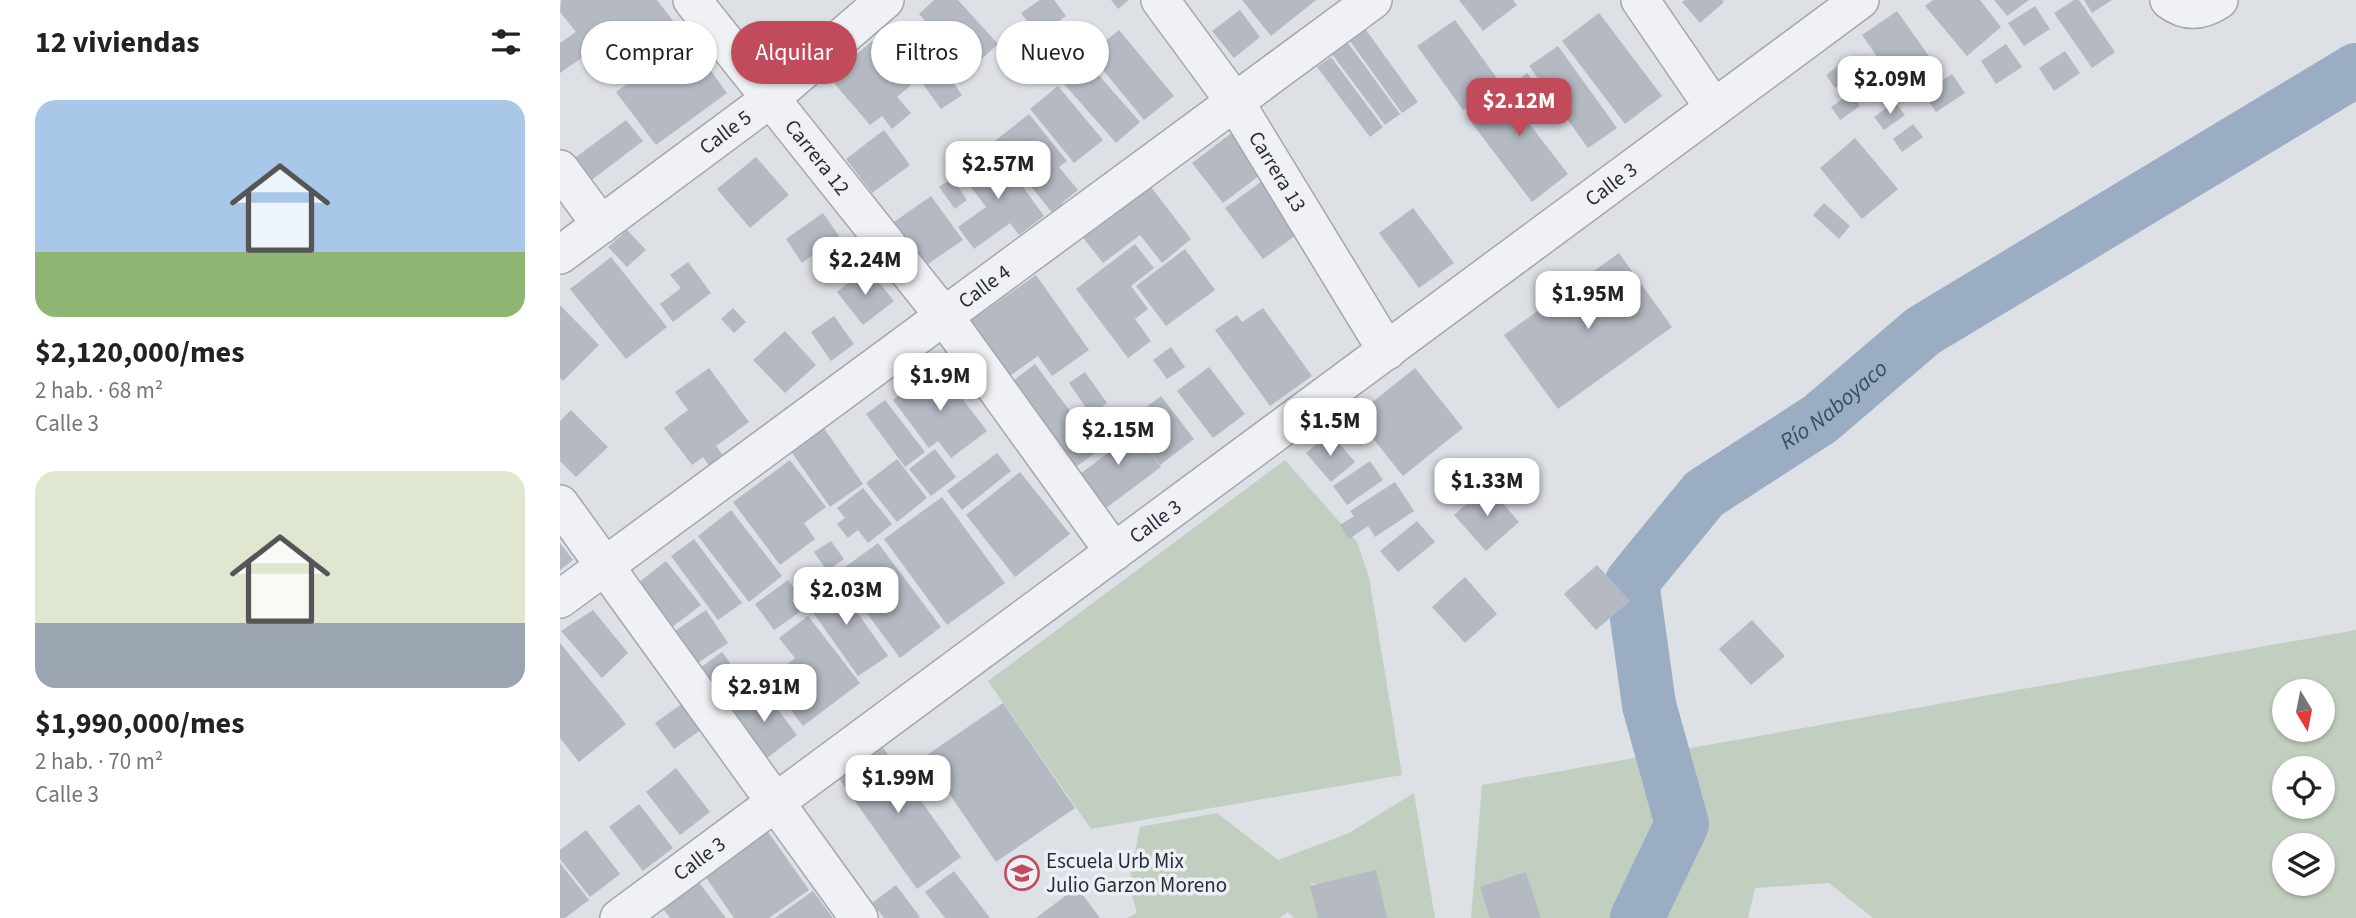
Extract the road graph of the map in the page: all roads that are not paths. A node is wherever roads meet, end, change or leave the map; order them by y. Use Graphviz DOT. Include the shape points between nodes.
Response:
graph roads {
  1 [pos="692,0"];
  2 [pos="885,0"];
  3 [pos="1160,0"];
  4 [pos="1373,0"];
  5 [pos="1640,0"];
  6 [pos="1860,0"];
  7 [pos="2169,0"];
  8 [pos="2219,0"];
  9 [pos="770,99"];
  10 [pos="1235,102"];
  11 [pos="1714,108"];
  12 [pos="560,169"];
  13 [pos="601,225"];
  14 [pos="560,256"];
  15 [pos="944,316"];
  16 [pos="1387,351"];
  17 [pos="560,504"];
  18 [pos="1114,552"];
  19 [pos="605,564"];
  20 [pos="560,599"];
  21 [pos="776,802"];
  22 [pos="619,918"];
  23 [pos="859,918"];
  1 -- 9 [label="street, Carrera 12"];
  2 -- 9 [label="street, Calle 5"];
  3 -- 10 [label="street, Carrera 13"];
  4 -- 10 [label="street, Calle 4"];
  5 -- 11 [label="street"];
  6 -- 11 [label="street, Calle 3"];
  7 -- 8 [label="street" via="2188,11 2206,9"];
  9 -- 13 [label="street, Calle 5"];
  9 -- 15 [label="street, Carrera 12"];
  10 -- 15 [label="street, Calle 4"];
  10 -- 16 [label="street, Carrera 13"];
  11 -- 16 [label="street, Calle 3"];
  12 -- 13 [label="street"];
  13 -- 14 [label="street, Calle 5"];
  15 -- 18 [label="street, Carrera 12"];
  15 -- 19 [label="street, Calle 4"];
  16 -- 18 [label="street, Calle 3"];
  17 -- 19 [label="street"];
  18 -- 21 [label="street, Calle 3"];
  19 -- 20 [label="street, Calle 4"];
  19 -- 21 [label="street"];
  21 -- 22 [label="street, Calle 3"];
  21 -- 23 [label="street"];
}
